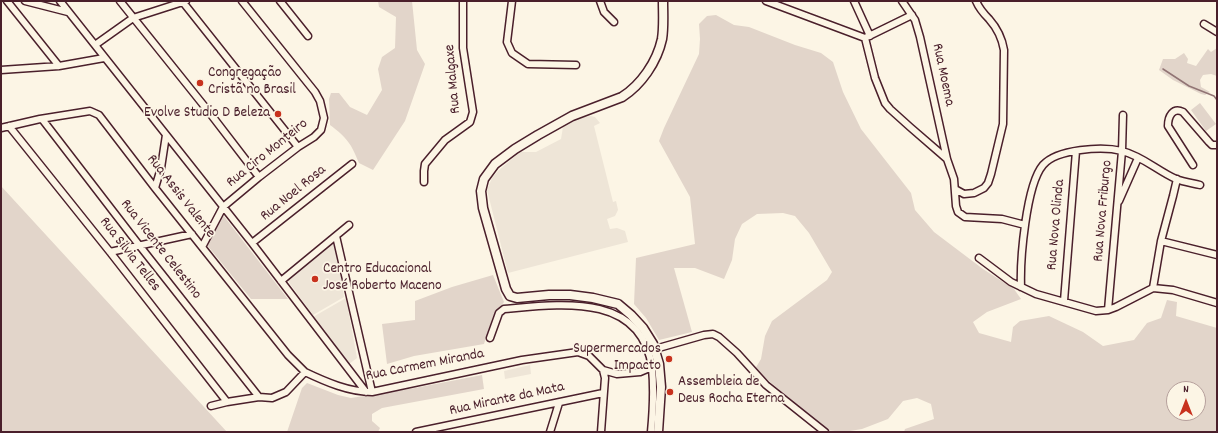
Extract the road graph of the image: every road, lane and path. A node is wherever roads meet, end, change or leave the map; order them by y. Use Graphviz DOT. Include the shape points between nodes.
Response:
graph roads {
  1 [pos="7,1"];
  2 [pos="25,1"];
  3 [pos="60,1"];
  4 [pos="120,1"];
  5 [pos="184,1"];
  6 [pos="242,1"];
  7 [pos="280,1"];
  8 [pos="464,1"];
  9 [pos="512,1"];
  10 [pos="600,1"];
  11 [pos="663,1"];
  12 [pos="766,1"];
  13 [pos="854,1"];
  14 [pos="902,1"];
  15 [pos="976,1"];
  16 [pos="69,12"];
  17 [pos="912,15"];
  18 [pos="133,18"];
  19 [pos="614,22"];
  20 [pos="1204,24"];
  21 [pos="1217,32"];
  22 [pos="308,36"];
  23 [pos="867,37"];
  24 [pos="95,46"];
  25 [pos="104,58"];
  26 [pos="576,65"];
  27 [pos="59,66"];
  28 [pos="1,70"];
  29 [pos="1123,115"];
  30 [pos="42,119"];
  31 [pos="8,126"];
  32 [pos="1,128"];
  33 [pos="166,135"];
  34 [pos="1217,145"];
  35 [pos="298,147"];
  36 [pos="1076,151"];
  37 [pos="1122,151"];
  38 [pos="947,158"];
  39 [pos="1138,158"];
  40 [pos="352,164"];
  41 [pos="1193,166"];
  42 [pos="259,177"];
  43 [pos="1177,179"];
  44 [pos="424,182"];
  45 [pos="1200,185"];
  46 [pos="155,188"];
  47 [pos="955,189"];
  48 [pos="1117,206"];
  49 [pos="223,207"];
  50 [pos="349,225"];
  51 [pos="1025,225"];
  52 [pos="192,234"];
  53 [pos="336,236"];
  54 [pos="1161,241"];
  55 [pos="252,243"];
  56 [pos="139,245"];
  57 [pos="202,247"];
  58 [pos="110,252"];
  59 [pos="1217,255"];
  60 [pos="979,258"];
  61 [pos="281,281"];
  62 [pos="1021,287"];
  63 [pos="1153,288"];
  64 [pos="593,298"];
  65 [pos="1064,301"];
  66 [pos="1217,303"];
  67 [pos="592,307"];
  68 [pos="1108,310"];
  69 [pos="490,338"];
  70 [pos="655,349"];
  71 [pos="655,366"];
  72 [pos="603,370"];
  73 [pos="305,372"];
  74 [pos="369,392"];
  75 [pos="603,393"];
  76 [pos="259,397"];
  77 [pos="227,402"];
  78 [pos="559,403"];
  79 [pos="211,406"];
  80 [pos="416,432"];
  81 [pos="550,432"];
  82 [pos="601,432"];
  83 [pos="651,432"];
  84 [pos="658,432"];
  85 [pos="825,432"];
  1 -- 27 [label="street"];
  2 -- 16 [label="street"];
  3 -- 16 [label="street, Rua Ciro Monteiro"];
  4 -- 18 [label="street"];
  5 -- 18 [label="street"];
  5 -- 35 [label="street"];
  6 -- 35 [label="street, Rua Ciro Monteiro" via="320,101 324,118 321,130"];
  7 -- 22 [label="street"];
  8 -- 44 [label="street, Rua Malgaxe" via="463,48 473,112 470,122 444,140 425,164"];
  9 -- 26 [label="street" via="507,42 512,53 528,64"];
  10 -- 19 [label="street" via="604,12"];
  11 -- 64 [label="street" via="662,38 658,51 645,76 637,85 622,97 572,116 515,149 495,164 484,179 481,191 486,222 510,296 517,298 549,294"];
  12 -- 23 [label="street"];
  13 -- 23 [label="street"];
  14 -- 17 [label="street, Rua Moema"];
  15 -- 47 [label="street" via="978,8 990,20 1002,40 1003,124 988,183 974,193 964,194"];
  16 -- 24 [label="street, Rua Ciro Monteiro"];
  17 -- 23 [label="street"];
  17 -- 38 [label="street, Rua Moema" via="922,44"];
  18 -- 24 [label="street"];
  18 -- 42 [label="street"];
  20 -- 21 [label="street"];
  23 -- 38 [label="street" via="875,78 885,103"];
  24 -- 25 [label="street, Rua Ciro Monteiro"];
  25 -- 27 [label="street"];
  25 -- 33 [label="street, Rua Ciro Monteiro"];
  27 -- 28 [label="street"];
  29 -- 37 [label="street, Rua Nova Friburgo"];
  30 -- 31 [label="street, Rua Assis Valente"];
  30 -- 46 [label="street, Rua Assis Valente" via="95,112"];
  30 -- 56 [label="street, Rua Vicente Celestino"];
  31 -- 32 [label="street, Rua Assis Valente"];
  31 -- 58 [label="street, Rua Silvia Telles"];
  33 -- 46 [label="street" via="162,168"];
  33 -- 49 [label="street, Rua Ciro Monteiro"];
  34 -- 41 [label="street" via="1212,145 1180,111 1170,114 1168,126"];
  35 -- 42 [label="street, Rua Ciro Monteiro"];
  36 -- 37 [label="street"];
  36 -- 51 [label="street" via="1051,158 1042,166 1035,180"];
  36 -- 65 [label="street, Rua Nova Olinda"];
  37 -- 39 [label="street"];
  37 -- 48 [label="street, Rua Nova Friburgo"];
  38 -- 47 [label="street, Rua Moema"];
  39 -- 43 [label="street"];
  39 -- 48 [label="street"];
  40 -- 55 [label="street, Rua Noel Rosa"];
  42 -- 49 [label="street, Rua Ciro Monteiro"];
  43 -- 45 [label="street"];
  43 -- 54 [label="street"];
  46 -- 52 [label="street, Rua Assis Valente"];
  47 -- 51 [label="street, Rua Moema" via="958,212 965,217 1002,219"];
  48 -- 68 [label="street, Rua Nova Friburgo"];
  49 -- 55 [label="street, Rua Ciro Monteiro"];
  49 -- 57 [label="street"];
  50 -- 53 [label="street"];
  51 -- 62 [label="street"];
  52 -- 56 [label="street"];
  52 -- 57 [label="street, Rua Assis Valente"];
  53 -- 61 [label="street"];
  53 -- 74 [label="street"];
  54 -- 59 [label="street"];
  54 -- 63 [label="street"];
  55 -- 61 [label="street, Rua Ciro Monteiro"];
  56 -- 58 [label="street"];
  56 -- 76 [label="street, Rua Vicente Celestino"];
  57 -- 73 [label="street, Rua Assis Valente" via="288,355"];
  58 -- 77 [label="street, Rua Silvia Telles"];
  60 -- 62 [label="street"];
  61 -- 74 [label="street, Rua Ciro Monteiro"];
  62 -- 65 [label="street" via="1036,294"];
  63 -- 66 [label="street" via="1173,290"];
  63 -- 68 [label="street"];
  64 -- 67 [label="street"];
  64 -- 70 [label="street" via="618,304 644,328"];
  65 -- 68 [label="street" via="1096,311"];
  67 -- 69 [label="street" via="551,304 504,309"];
  67 -- 71 [label="street" via="626,319 637,330"];
  70 -- 71 [label="street"];
  70 -- 85 [label="street" via="704,335 713,334 720,337 766,385"];
  71 -- 72 [label="street" via="629,374"];
  71 -- 83 [label="street"];
  71 -- 84 [label="street" via="660,387"];
  72 -- 74 [label="street, Rua Carmem Miranda" via="589,356 578,352 522,360"];
  72 -- 75 [label="street"];
  73 -- 74 [label="street, Rua Carmem Miranda" via="325,382"];
  73 -- 76 [label="street" via="286,392 272,398"];
  75 -- 78 [label="street, Rua Mirante da Mata"];
  75 -- 82 [label="street"];
  76 -- 77 [label="street"];
  77 -- 79 [label="street"];
  78 -- 80 [label="street, Rua Mirante da Mata"];
  78 -- 81 [label="street"];
}
